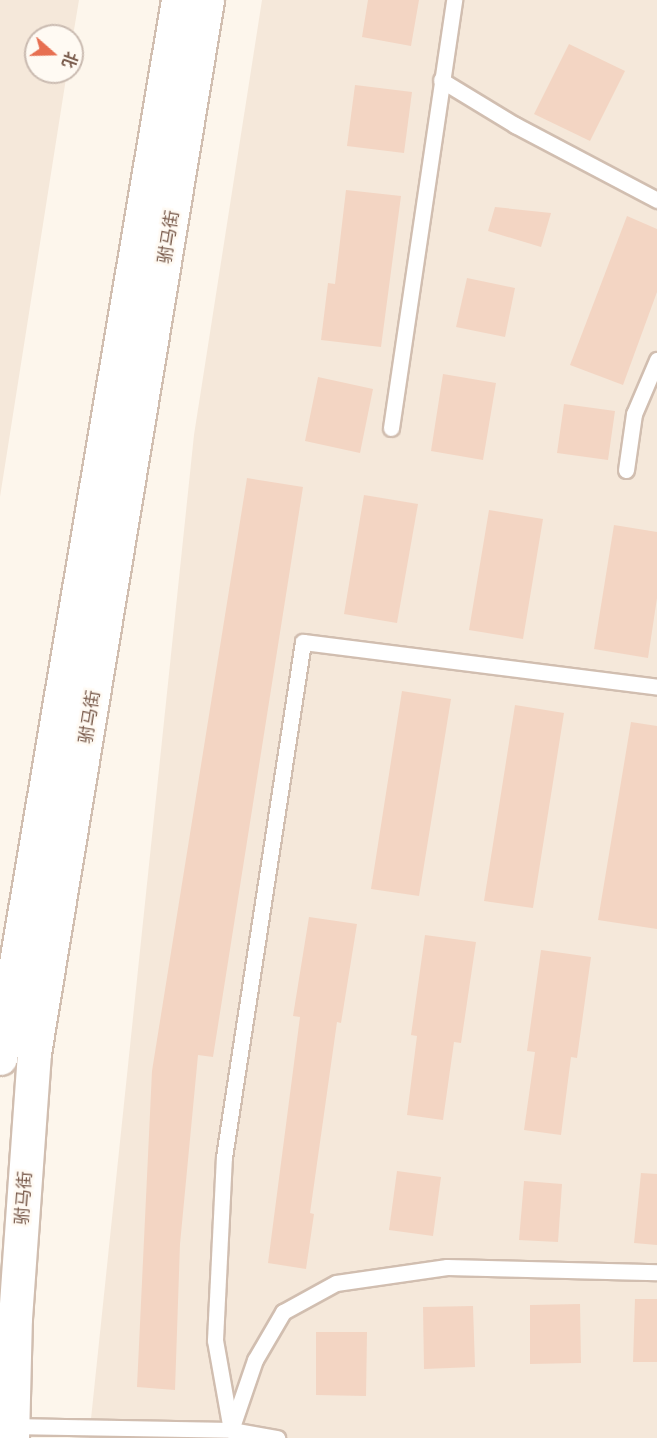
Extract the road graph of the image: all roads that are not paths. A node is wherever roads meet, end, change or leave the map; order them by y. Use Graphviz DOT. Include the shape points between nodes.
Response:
graph roads {
  1 [pos="178,0"];
  2 [pos="207,0"];
  3 [pos="454,0"];
  4 [pos="441,80"];
  5 [pos="657,200"];
  6 [pos="657,360"];
  7 [pos="391,428"];
  8 [pos="626,470"];
  9 [pos="657,687"];
  10 [pos="0,1058"];
  11 [pos="13,1174"];
  12 [pos="657,1272"];
  13 [pos="8,1430"];
  14 [pos="231,1430"];
  15 [pos="277,1438"];
  1 -- 10 [label="main road, 驸马街"];
  2 -- 11 [label="main road, 驸马街"];
  3 -- 4 [label="lane"];
  4 -- 5 [label="lane" via="515,125"];
  4 -- 7 [label="lane"];
  6 -- 8 [label="lane" via="634,414"];
  9 -- 14 [label="lane" via="303,642 224,1157 215,1340"];
  11 -- 13 [label="main road, 驸马街" via="15,1318"];
  12 -- 14 [label="lane" via="447,1267 336,1283 283,1312 255,1360"];
  13 -- 14 [label="lane"];
  14 -- 15 [label="lane"];
}
